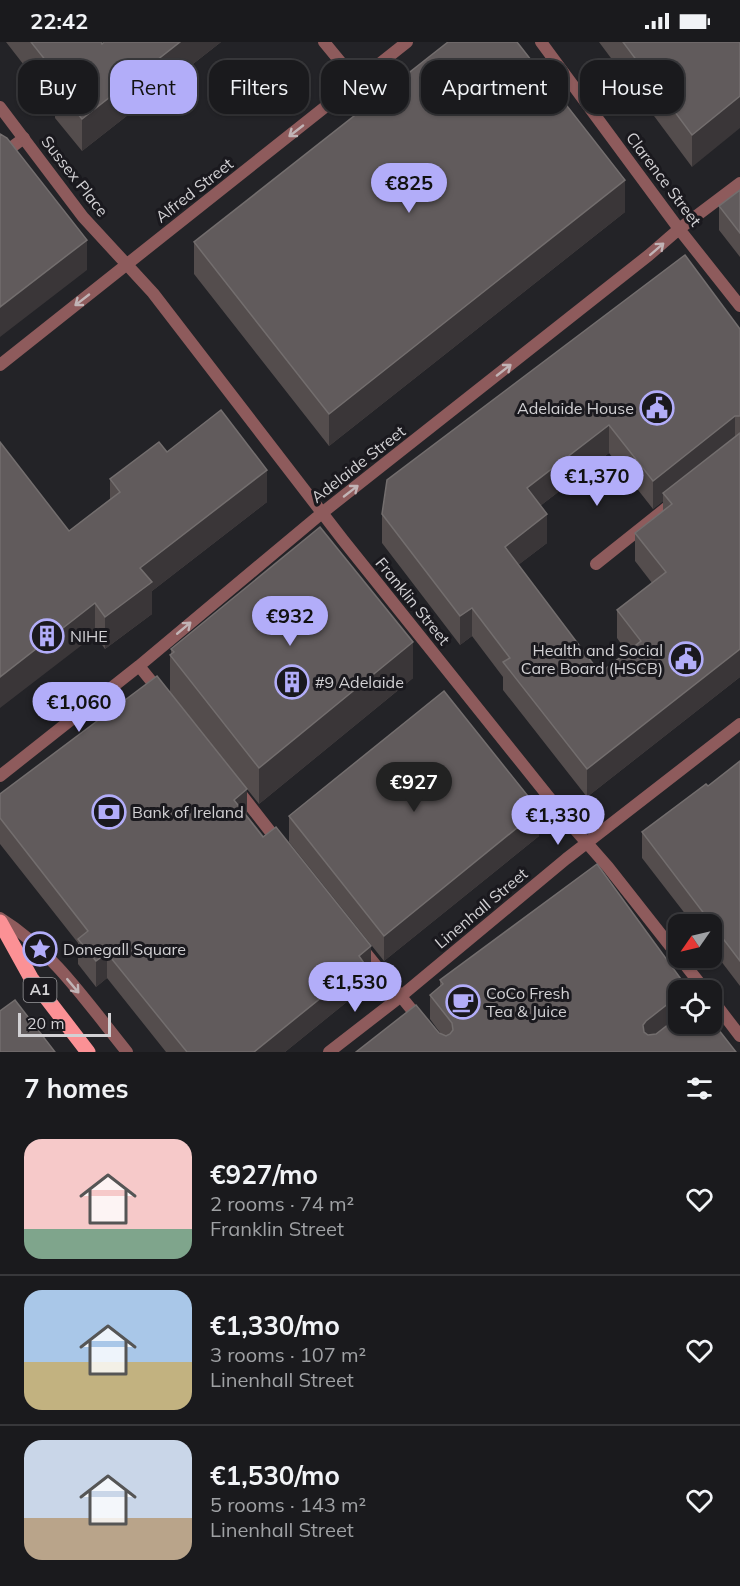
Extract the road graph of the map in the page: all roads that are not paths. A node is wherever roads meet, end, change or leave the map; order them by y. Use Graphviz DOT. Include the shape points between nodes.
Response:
graph roads {
  1 [pos="324,42"];
  2 [pos="407,42"];
  3 [pos="541,42"];
  4 [pos="339,60"];
  5 [pos="384,60"];
  6 [pos="0,107"];
  7 [pos="321,111"];
  8 [pos="24,138"];
  9 [pos="0,156"];
  10 [pos="740,183"];
  11 [pos="679,229"];
  12 [pos="128,264"];
  13 [pos="740,306"];
  14 [pos="0,365"];
  15 [pos="686,493"];
  16 [pos="322,513"];
  17 [pos="596,564"];
  18 [pos="139,666"];
  19 [pos="167,700"];
  20 [pos="740,724"];
  21 [pos="0,776"];
  22 [pos="232,783"];
  23 [pos="586,844"];
  24 [pos="290,857"];
  25 [pos="0,920"];
  26 [pos="356,941"];
  27 [pos="668,942"];
  28 [pos="688,968"];
  29 [pos="697,980"];
  30 [pos="400,997"];
  31 [pos="722,1014"];
  32 [pos="430,1033"];
  33 [pos="740,1036"];
  34 [pos="88,1052"];
  35 [pos="127,1052"];
  36 [pos="329,1052"];
  1 -- 4 [label="street"];
  2 -- 5 [label="street, Alfred Street"];
  3 -- 11 [label="street, Clarence Street"];
  6 -- 8 [label="street, Sussex Place"];
  7 -- 12 [label="street, Alfred Street, one-way"];
  8 -- 9 [label="street"];
  8 -- 12 [label="street, Sussex Place" via="83,216"];
  10 -- 11 [label="street, Adelaide Street"];
  11 -- 13 [label="street, Clarence Street"];
  16 -- 11 [label="street, Adelaide Street, one-way"];
  12 -- 14 [label="street, Alfred Street, one-way"];
  12 -- 16 [label="street, Franklin Street"];
  15 -- 17 [label="street"];
  18 -- 16 [label="street, Adelaide Street, one-way"];
  16 -- 23 [label="street, Franklin Street"];
  18 -- 19 [label="street"];
  18 -- 21 [label="street, Adelaide Street"];
  20 -- 23 [label="street, Linenhall Street"];
  22 -- 24 [label="street"];
  23 -- 27 [label="street, Franklin Street"];
  23 -- 30 [label="street, Linenhall Street"];
  25 -- 34 [label="main road, A1" via="31,978"];
  25 -- 35 [label="street, one-way" via="17,928 62,972"];
  26 -- 30 [label="street"];
  28 -- 29 [label="street, Franklin Street"];
  30 -- 32 [label="street"];
  30 -- 36 [label="street, Linenhall Street"];
  31 -- 33 [label="street"];
}
